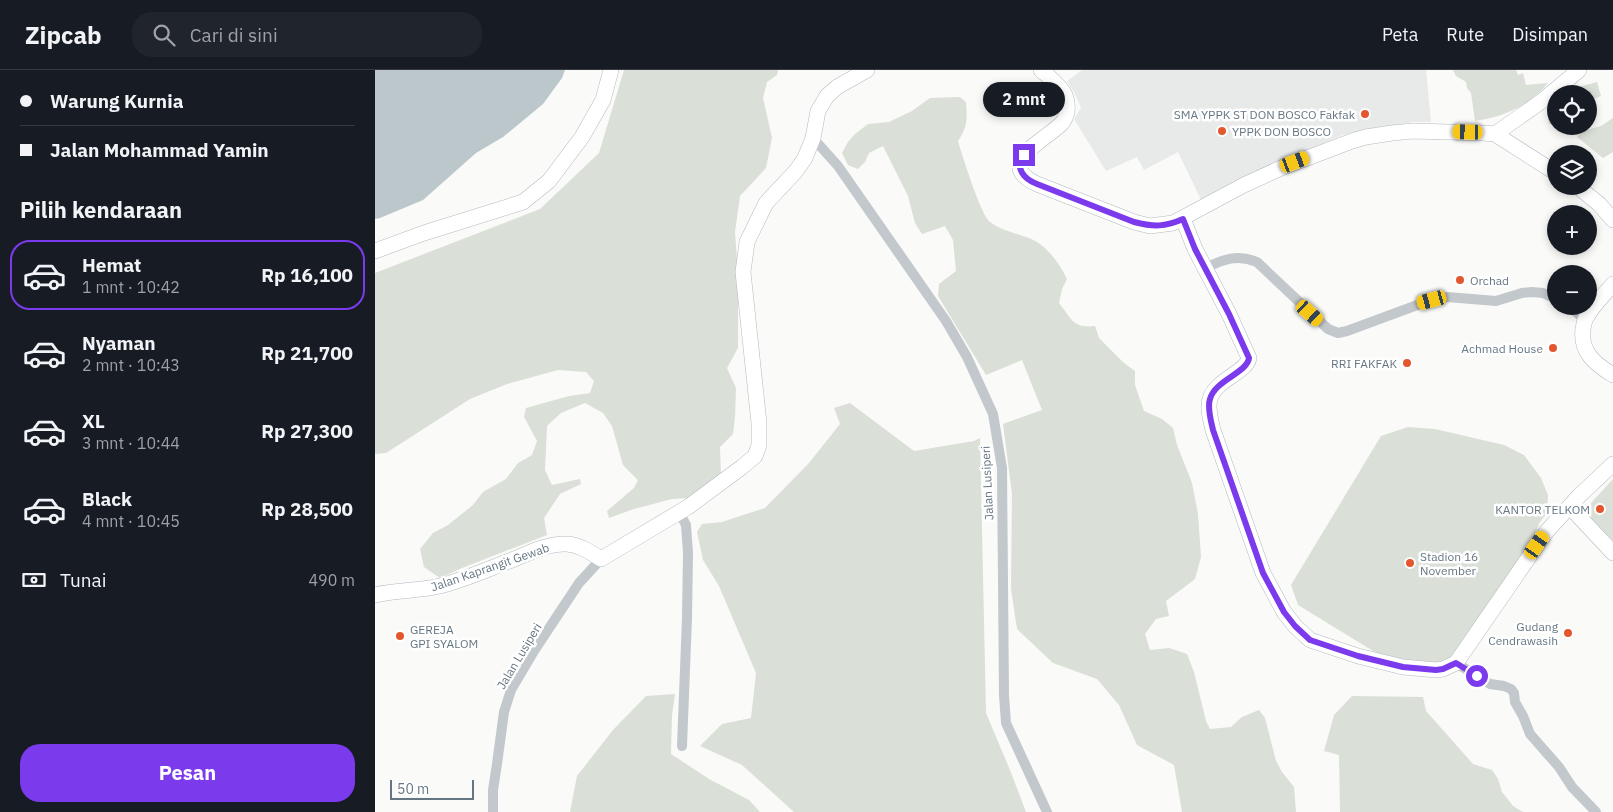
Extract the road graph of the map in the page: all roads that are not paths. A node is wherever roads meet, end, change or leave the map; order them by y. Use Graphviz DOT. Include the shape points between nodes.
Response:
graph roads {
  1 [pos="611,70"];
  2 [pos="867,70"];
  3 [pos="1041,70"];
  4 [pos="1579,70"];
  5 [pos="1495,134"];
  6 [pos="813,138"];
  7 [pos="1547,167"];
  8 [pos="1588,195"];
  9 [pos="1183,219"];
  10 [pos="1613,220"];
  11 [pos="375,251"];
  12 [pos="1206,268"];
  13 [pos="1613,284"];
  14 [pos="1547,295"];
  15 [pos="1579,315"];
  16 [pos="1585,320"];
  17 [pos="1613,376"];
  18 [pos="1613,464"];
  19 [pos="1570,507"];
  20 [pos="679,512"];
  21 [pos="1613,553"];
  22 [pos="601,559"];
  23 [pos="375,595"];
  24 [pos="1456,663"];
  25 [pos="682,746"];
  26 [pos="493,812"];
  27 [pos="1047,812"];
  28 [pos="1596,812"];
  1 -- 11 [label="main road" via="603,100 582,137 549,181 534,195 523,202"];
  2 -- 6 [label="main road" via="827,96 818,111"];
  3 -- 9 [label="main road" via="1065,96 1067,113 1060,125 1022,157 1020,166 1027,180 1150,226 1173,224"];
  4 -- 5 [label="main road" via="1543,101"];
  5 -- 7 [label="main road"];
  5 -- 9 [label="main road" via="1413,131 1366,137 1281,168"];
  6 -- 20 [label="main road" via="796,171 766,203 747,242 743,272 759,423 757,451 742,467"];
  6 -- 27 [label="street, Jalan Lusiperi" via="838,166 946,320 993,414 1002,468 1006,723"];
  8 -- 10 [label="main road"];
  9 -- 12 [label="main road"];
  12 -- 14 [label="street" via="1235,257 1249,258 1328,329 1338,332 1447,297 1496,301 1522,293"];
  12 -- 24 [label="main road" via="1249,358 1211,396 1211,422 1263,573 1284,612 1310,640 1358,656 1428,670 1443,669"];
  13 -- 16 [label="main road"];
  15 -- 16 [label="street"];
  16 -- 17 [label="main road" via="1585,350 1598,366"];
  18 -- 19 [label="main road"];
  19 -- 21 [label="main road"];
  19 -- 24 [label="main road" via="1547,531"];
  20 -- 22 [label="main road"];
  20 -- 25 [label="street" via="686,525 687,553"];
  22 -- 23 [label="main road, Jalan Kaprangit Gewab" via="579,547 554,545 439,586"];
  22 -- 26 [label="street, Jalan Lusiperi" via="579,582 511,690 504,712"];
  24 -- 28 [label="street" via="1490,684 1511,689 1530,734"];
}
